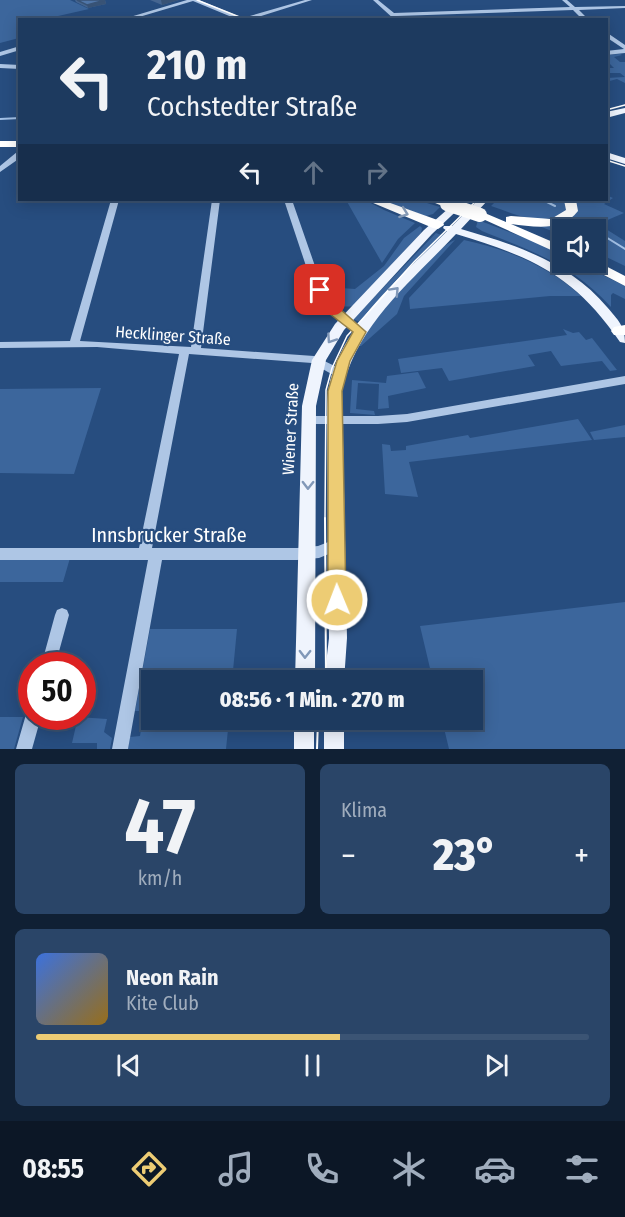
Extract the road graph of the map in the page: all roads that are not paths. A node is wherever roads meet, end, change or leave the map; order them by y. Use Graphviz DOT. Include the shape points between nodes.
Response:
graph roads {
  1 [pos="193,0"];
  2 [pos="310,0"];
  3 [pos="375,0"];
  4 [pos="564,0"];
  5 [pos="625,7"];
  6 [pos="575,9"];
  7 [pos="392,15"];
  8 [pos="129,18"];
  9 [pos="242,18"];
  10 [pos="248,18"];
  11 [pos="395,18"];
  12 [pos="585,18"];
  13 [pos="608,36"];
  14 [pos="18,49"];
  15 [pos="625,50"];
  16 [pos="608,52"];
  17 [pos="0,54"];
  18 [pos="0,66"];
  19 [pos="18,67"];
  20 [pos="625,102"];
  21 [pos="608,105"];
  22 [pos="625,110"];
  23 [pos="608,114"];
  24 [pos="0,144"];
  25 [pos="0,149"];
  26 [pos="18,149"];
  27 [pos="608,156"];
  28 [pos="608,162"];
  29 [pos="625,162"];
  30 [pos="625,167"];
  31 [pos="0,170"];
  32 [pos="114,201"];
  33 [pos="216,201"];
  34 [pos="288,201"];
  35 [pos="375,201"];
  36 [pos="446,201"];
  37 [pos="462,201"];
  38 [pos="570,201"];
  39 [pos="483,208"];
  40 [pos="511,220"];
  41 [pos="438,225"];
  42 [pos="454,230"];
  43 [pos="552,238"];
  44 [pos="552,246"];
  45 [pos="606,264"];
  46 [pos="606,272"];
  47 [pos="625,273"];
  48 [pos="625,282"];
  49 [pos="346,320"];
  50 [pos="360,332"];
  51 [pos="623,333"];
  52 [pos="74,344"];
  53 [pos="0,345"];
  54 [pos="190,351"];
  55 [pos="319,360"];
  56 [pos="339,373"];
  57 [pos="625,380"];
  58 [pos="309,420"];
  59 [pos="334,420"];
  60 [pos="336,546"];
  61 [pos="0,554"];
  62 [pos="150,554"];
  63 [pos="307,554"];
  64 [pos="62,615"];
  65 [pos="52,652"];
  66 [pos="305,670"];
  67 [pos="335,670"];
  68 [pos="29,730"];
  69 [pos="304,730"];
  70 [pos="334,730"];
  71 [pos="24,749"];
  72 [pos="120,749"];
  73 [pos="304,749"];
  74 [pos="334,749"];
  1 -- 8 [label="street"];
  1 -- 9 [label="street"];
  2 -- 10 [label="street"];
  3 -- 7 [label="street"];
  4 -- 6 [label="street"];
  5 -- 6 [label="street"];
  6 -- 7 [label="street"];
  6 -- 12 [label="street"];
  7 -- 11 [label="street"];
  13 -- 15 [label="street"];
  14 -- 17 [label="street"];
  15 -- 16 [label="street"];
  18 -- 19 [label="street"];
  20 -- 21 [label="main road"];
  22 -- 23 [label="main road"];
  24 -- 26 [label="highway"];
  25 -- 26 [label="highway"];
  26 -- 31 [label="street"];
  27 -- 29 [label="main road"];
  28 -- 30 [label="main road"];
  32 -- 52 [label="street"];
  33 -- 54 [label="street"];
  34 -- 49 [label="street" via="321,292"];
  35 -- 41 [label="highway, one-way"];
  36 -- 39 [label="highway, bridge"];
  37 -- 41 [label="main road, Wiener Straße"];
  38 -- 40 [label="highway" via="573,209 561,220"];
  39 -- 40 [label="highway"];
  39 -- 42 [label="main road"];
  39 -- 44 [label="highway"];
  40 -- 43 [label="highway"];
  41 -- 42 [label="main road"];
  41 -- 49 [label="main road, Wiener Straße"];
  50 -- 42 [label="main road, one-way"];
  42 -- 51 [label="main road" via="558,270 584,290"];
  45 -- 47 [label="highway"];
  46 -- 48 [label="highway"];
  49 -- 50 [label="street"];
  49 -- 55 [label="main road, Wiener Straße, one-way"];
  50 -- 56 [label="main road"];
  52 -- 53 [label="street, Hecklinger Straße"];
  52 -- 54 [label="street, Hecklinger Straße"];
  54 -- 55 [label="street, Hecklinger Straße"];
  54 -- 62 [label="street"];
  55 -- 56 [label="street, Hecklinger Straße"];
  55 -- 58 [label="main road, Wiener Straße"];
  56 -- 59 [label="main road"];
  57 -- 59 [label="street" via="419,416"];
  58 -- 59 [label="street"];
  58 -- 63 [label="main road, Wiener Straße, one-way"];
  59 -- 60 [label="main road"];
  60 -- 63 [label="street, Innsbrucker Straße"];
  60 -- 67 [label="main road"];
  61 -- 62 [label="street, Innsbrucker Straße"];
  62 -- 63 [label="street, Innsbrucker Straße"];
  62 -- 72 [label="street"];
  63 -- 66 [label="main road, Wiener Straße, one-way"];
  64 -- 65 [label="street"];
  68 -- 71 [label="street"];
  69 -- 73 [label="main road"];
  70 -- 74 [label="main road"];
}
